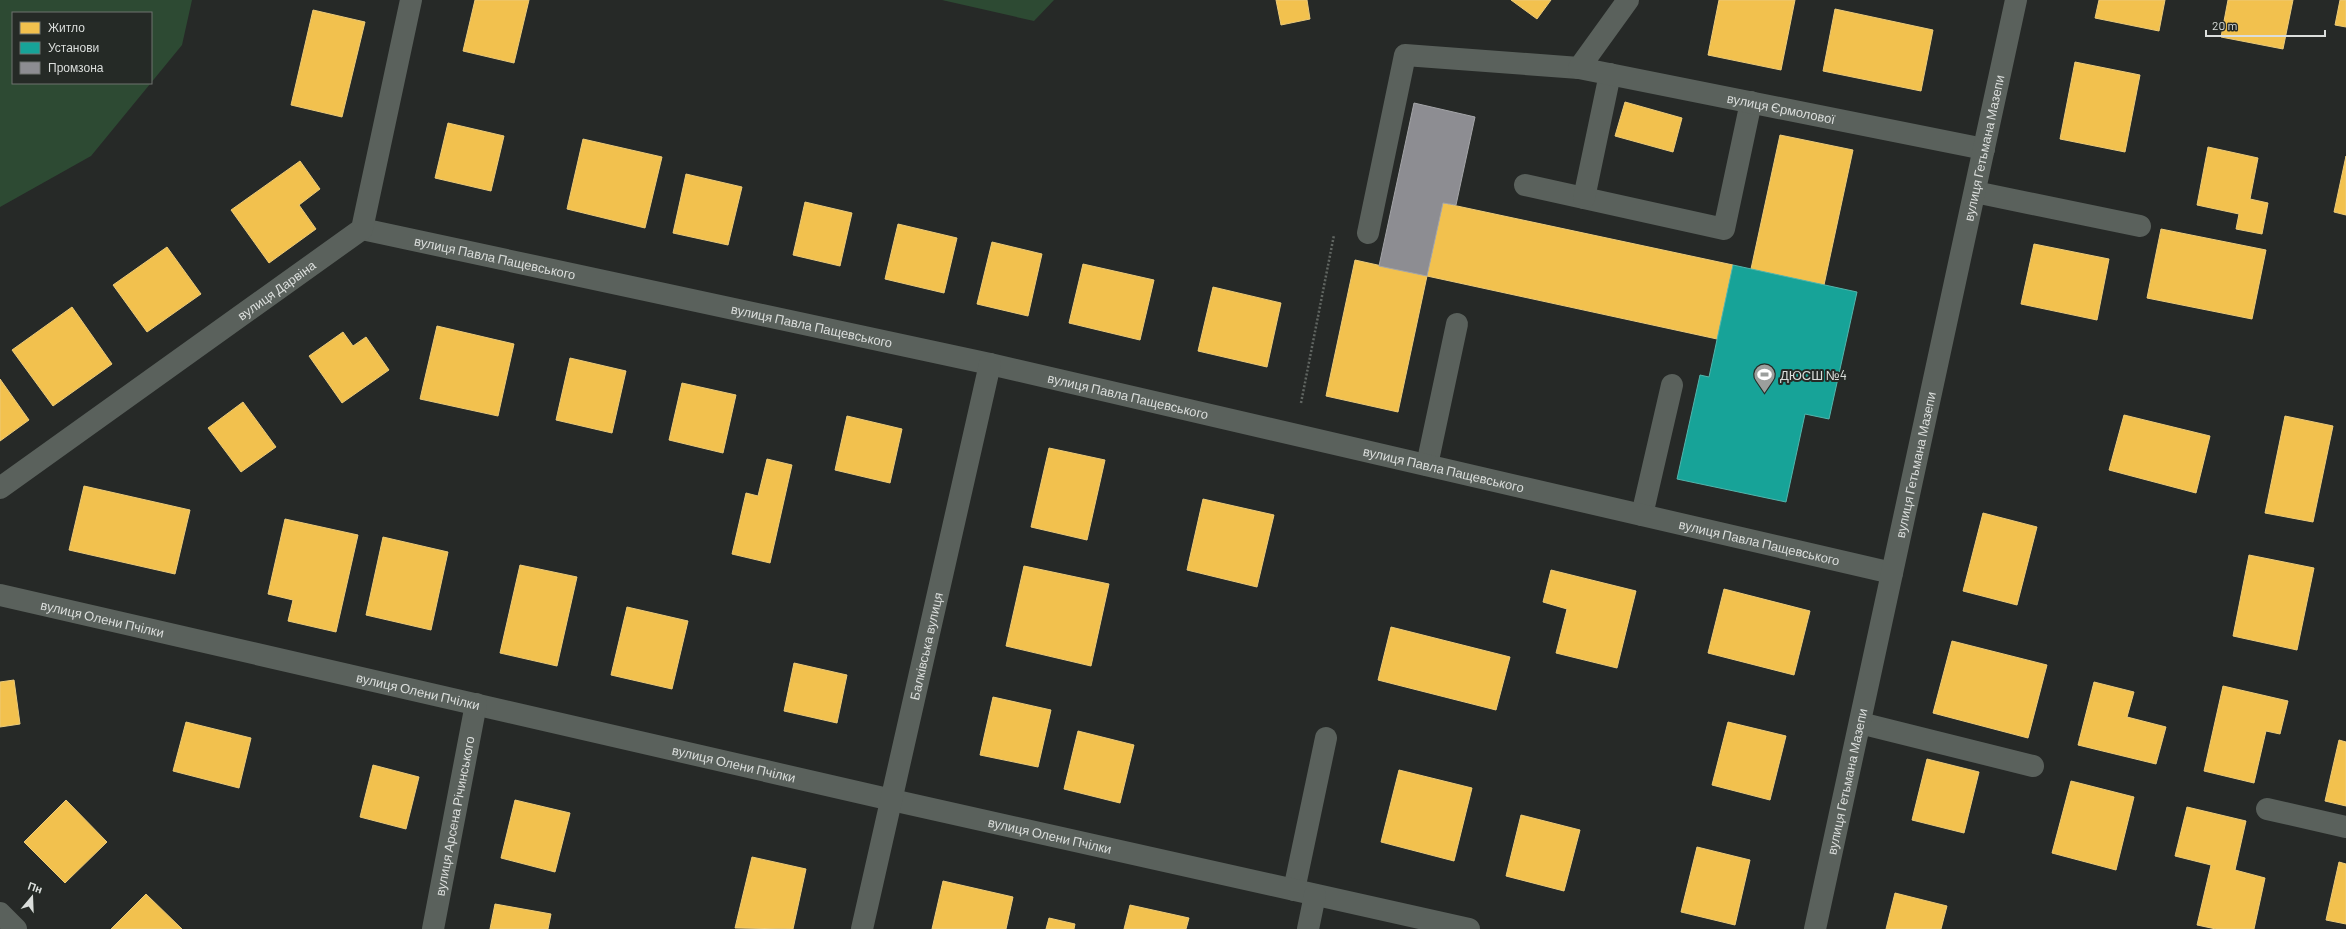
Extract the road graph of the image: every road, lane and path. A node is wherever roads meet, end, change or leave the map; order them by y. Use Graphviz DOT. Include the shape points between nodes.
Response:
graph roads {
  1 [pos="411,0"];
  2 [pos="1628,0"];
  3 [pos="2016,0"];
  4 [pos="1579,68"];
  5 [pos="1610,74"];
  6 [pos="1752,102"];
  7 [pos="1984,149"];
  8 [pos="1525,185"];
  9 [pos="1975,192"];
  10 [pos="1584,198"];
  11 [pos="2140,226"];
  12 [pos="362,230"];
  13 [pos="1368,232"];
  14 [pos="1330,255"];
  15 [pos="1457,324"];
  16 [pos="990,364"];
  17 [pos="1672,385"];
  18 [pos="1295,435"];
  19 [pos="1427,465"];
  20 [pos="0,488"];
  21 [pos="1642,515"];
  22 [pos="1892,573"];
  23 [pos="0,595"];
  24 [pos="476,704"];
  25 [pos="1860,723"];
  26 [pos="1326,738"];
  27 [pos="2033,766"];
  28 [pos="892,800"];
  29 [pos="2267,808"];
  30 [pos="2346,826"];
  31 [pos="1294,890"];
  32 [pos="1316,895"];
  33 [pos="0,913"];
  34 [pos="16,929"];
  35 [pos="433,929"];
  36 [pos="862,929"];
  37 [pos="1308,929"];
  38 [pos="1469,929"];
  39 [pos="1815,929"];
  1 -- 12 [label="street"];
  2 -- 4 [label="street"];
  3 -- 7 [label="street, вулиця Гетьмана Мазепи"];
  4 -- 5 [label="street, вулиця Єрмолової"];
  4 -- 13 [label="street, вулиця Єрмолової" via="1405,55"];
  5 -- 6 [label="street, вулиця Єрмолової"];
  5 -- 10 [label="street"];
  6 -- 7 [label="street, вулиця Єрмолової"];
  6 -- 10 [label="street" via="1724,229"];
  7 -- 9 [label="street, вулиця Гетьмана Мазепи"];
  8 -- 10 [label="street"];
  9 -- 11 [label="street"];
  9 -- 22 [label="street, вулиця Гетьмана Мазепи"];
  12 -- 16 [label="street, вулиця Павла Пащевського"];
  12 -- 20 [label="street, вулиця Дарвіна"];
  14 -- 18 [label="path"];
  15 -- 19 [label="street"];
  16 -- 18 [label="street, вулиця Павла Пащевського"];
  16 -- 28 [label="street, Балківська вулиця"];
  17 -- 21 [label="street"];
  18 -- 19 [label="street, вулиця Павла Пащевського"];
  19 -- 21 [label="street, вулиця Павла Пащевського"];
  21 -- 22 [label="street, вулиця Павла Пащевського"];
  22 -- 25 [label="street, вулиця Гетьмана Мазепи"];
  23 -- 24 [label="street, вулиця Олени Пчілки"];
  24 -- 28 [label="street, вулиця Олени Пчілки"];
  24 -- 35 [label="street, вулиця Арсена Річинського"];
  25 -- 27 [label="street"];
  25 -- 39 [label="street, вулиця Гетьмана Мазепи"];
  26 -- 31 [label="street"];
  28 -- 31 [label="street, вулиця Олени Пчілки"];
  28 -- 36 [label="street, Балківська вулиця"];
  29 -- 30 [label="street"];
  31 -- 32 [label="street, вулиця Олени Пчілки"];
  32 -- 37 [label="street"];
  32 -- 38 [label="street, вулиця Олени Пчілки"];
  33 -- 34 [label="street"];
}
